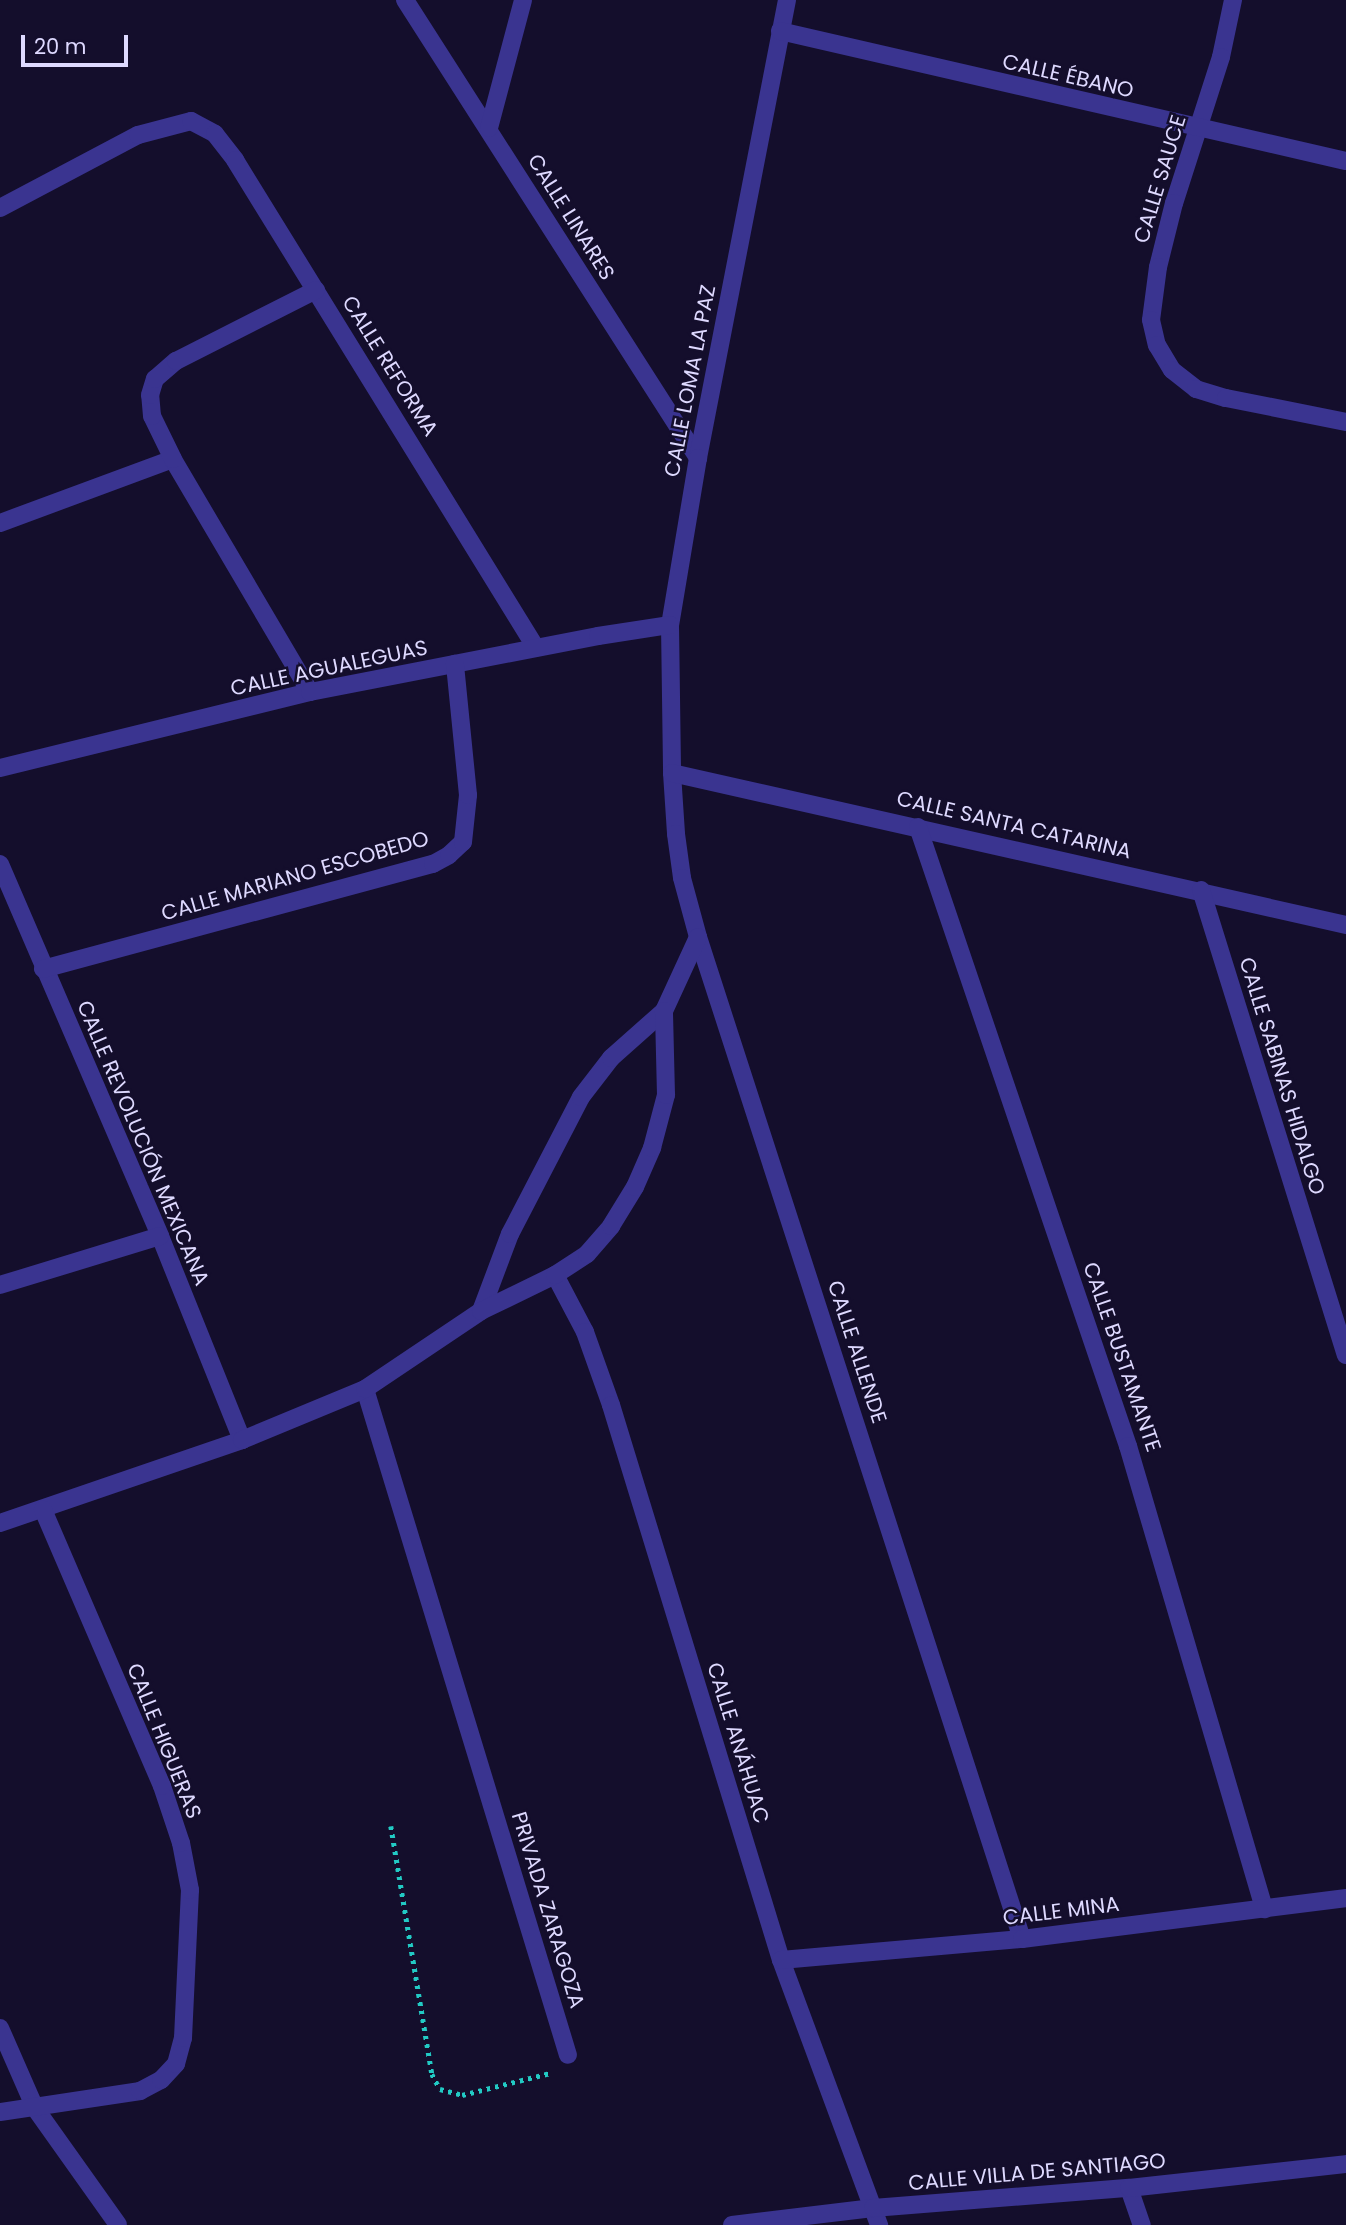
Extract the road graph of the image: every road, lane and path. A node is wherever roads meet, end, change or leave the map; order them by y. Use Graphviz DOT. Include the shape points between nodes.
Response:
graph roads {
  1 [pos="405,0"];
  2 [pos="523,0"];
  3 [pos="787,0"];
  4 [pos="1233,0"];
  5 [pos="780,32"];
  6 [pos="489,128"];
  7 [pos="1199,129"];
  8 [pos="1346,161"];
  9 [pos="0,208"];
  10 [pos="316,290"];
  11 [pos="1346,422"];
  12 [pos="698,458"];
  13 [pos="173,459"];
  14 [pos="0,523"];
  15 [pos="670,625"];
  16 [pos="536,648"];
  17 [pos="454,664"];
  18 [pos="310,692"];
  19 [pos="0,768"];
  20 [pos="671,773"];
  21 [pos="918,827"];
  22 [pos="0,864"];
  23 [pos="1200,890"];
  24 [pos="1346,925"];
  25 [pos="698,937"];
  26 [pos="43,968"];
  27 [pos="664,1011"];
  28 [pos="160,1236"];
  29 [pos="555,1275"];
  30 [pos="0,1285"];
  31 [pos="481,1311"];
  32 [pos="1346,1355"];
  33 [pos="365,1390"];
  34 [pos="242,1440"];
  35 [pos="43,1510"];
  36 [pos="0,1523"];
  37 [pos="391,1826"];
  38 [pos="1346,1898"];
  39 [pos="1264,1909"];
  40 [pos="1022,1939"];
  41 [pos="781,1960"];
  42 [pos="0,2028"];
  43 [pos="568,2055"];
  44 [pos="35,2108"];
  45 [pos="0,2112"];
  46 [pos="1346,2164"];
  47 [pos="1129,2188"];
  48 [pos="876,2217"];
  49 [pos="118,2225"];
  50 [pos="732,2225"];
  51 [pos="1142,2225"];
  1 -- 6 [label="street, CALLE LINARES"];
  2 -- 6 [label="street"];
  3 -- 5 [label="street, CALLE LOMA LA PAZ"];
  4 -- 7 [label="street, CALLE SAUCE"];
  5 -- 7 [label="street, CALLE ÉBANO"];
  5 -- 12 [label="street, CALLE LOMA LA PAZ"];
  6 -- 12 [label="street, CALLE LINARES"];
  7 -- 8 [label="street, CALLE ÉBANO"];
  7 -- 11 [label="street, CALLE SAUCE" via="1158,267 1151,320 1157,345 1172,370 1196,389"];
  9 -- 10 [label="street, CALLE REFORMA" via="138,135 191,121 215,134 235,160"];
  10 -- 13 [label="street" via="176,361 156,379 150,396 152,416"];
  10 -- 16 [label="street, CALLE REFORMA"];
  12 -- 15 [label="street, CALLE LOMA LA PAZ"];
  13 -- 14 [label="street"];
  13 -- 18 [label="street"];
  15 -- 16 [label="street, CALLE AGUALEGUAS"];
  15 -- 20 [label="street, CALLE LOMA LA PAZ"];
  16 -- 17 [label="street, CALLE AGUALEGUAS"];
  17 -- 18 [label="street, CALLE AGUALEGUAS"];
  17 -- 26 [label="street, CALLE MARIANO ESCOBEDO" via="468,795 463,842 449,855 433,864"];
  18 -- 19 [label="street, CALLE AGUALEGUAS"];
  20 -- 21 [label="street, CALLE SANTA CATARINA"];
  20 -- 25 [label="street, CALLE ALLENDE" via="682,878"];
  21 -- 23 [label="street, CALLE SANTA CATARINA"];
  21 -- 39 [label="street, CALLE BUSTAMANTE" via="1128,1446"];
  22 -- 26 [label="street, CALLE REVOLUCIÓN MEXICANA"];
  23 -- 24 [label="street, CALLE SANTA CATARINA"];
  23 -- 32 [label="street, CALLE SABINAS HIDALGO"];
  25 -- 27 [label="street"];
  25 -- 40 [label="street, CALLE ALLENDE"];
  26 -- 28 [label="street, CALLE REVOLUCIÓN MEXICANA"];
  27 -- 29 [label="street" via="666,1096 652,1148 611,1226 587,1254"];
  27 -- 31 [label="street" via="611,1058 581,1097 510,1234"];
  28 -- 30 [label="street"];
  28 -- 34 [label="street, CALLE REVOLUCIÓN MEXICANA"];
  29 -- 31 [label="street"];
  29 -- 41 [label="street, CALLE ANÁHUAC" via="585,1332 611,1405"];
  31 -- 33 [label="street"];
  33 -- 34 [label="street"];
  33 -- 43 [label="street, PRIVADA ZARAGOZA"];
  34 -- 35 [label="street"];
  35 -- 36 [label="street"];
  35 -- 44 [label="street, CALLE HIGUERAS" via="162,1786 181,1843 190,1890 183,2038 176,2064 161,2080 140,2091"];
  37 -- 43 [label="path" via="432,2074 440,2089 462,2095 536,2079 559,2067"];
  38 -- 39 [label="street, CALLE MINA"];
  39 -- 40 [label="street, CALLE MINA"];
  40 -- 41 [label="street, CALLE MINA"];
  41 -- 48 [label="street, CALLE ANÁHUAC"];
  42 -- 44 [label="street"];
  44 -- 45 [label="street, CALLE HIGUERAS"];
  44 -- 49 [label="street"];
  46 -- 47 [label="street, CALLE VILLA DE SANTIAGO"];
  47 -- 48 [label="street, CALLE VILLA DE SANTIAGO"];
  47 -- 51 [label="street"];
  48 -- 50 [label="street, CALLE VILLA DE SANTIAGO"];
}
